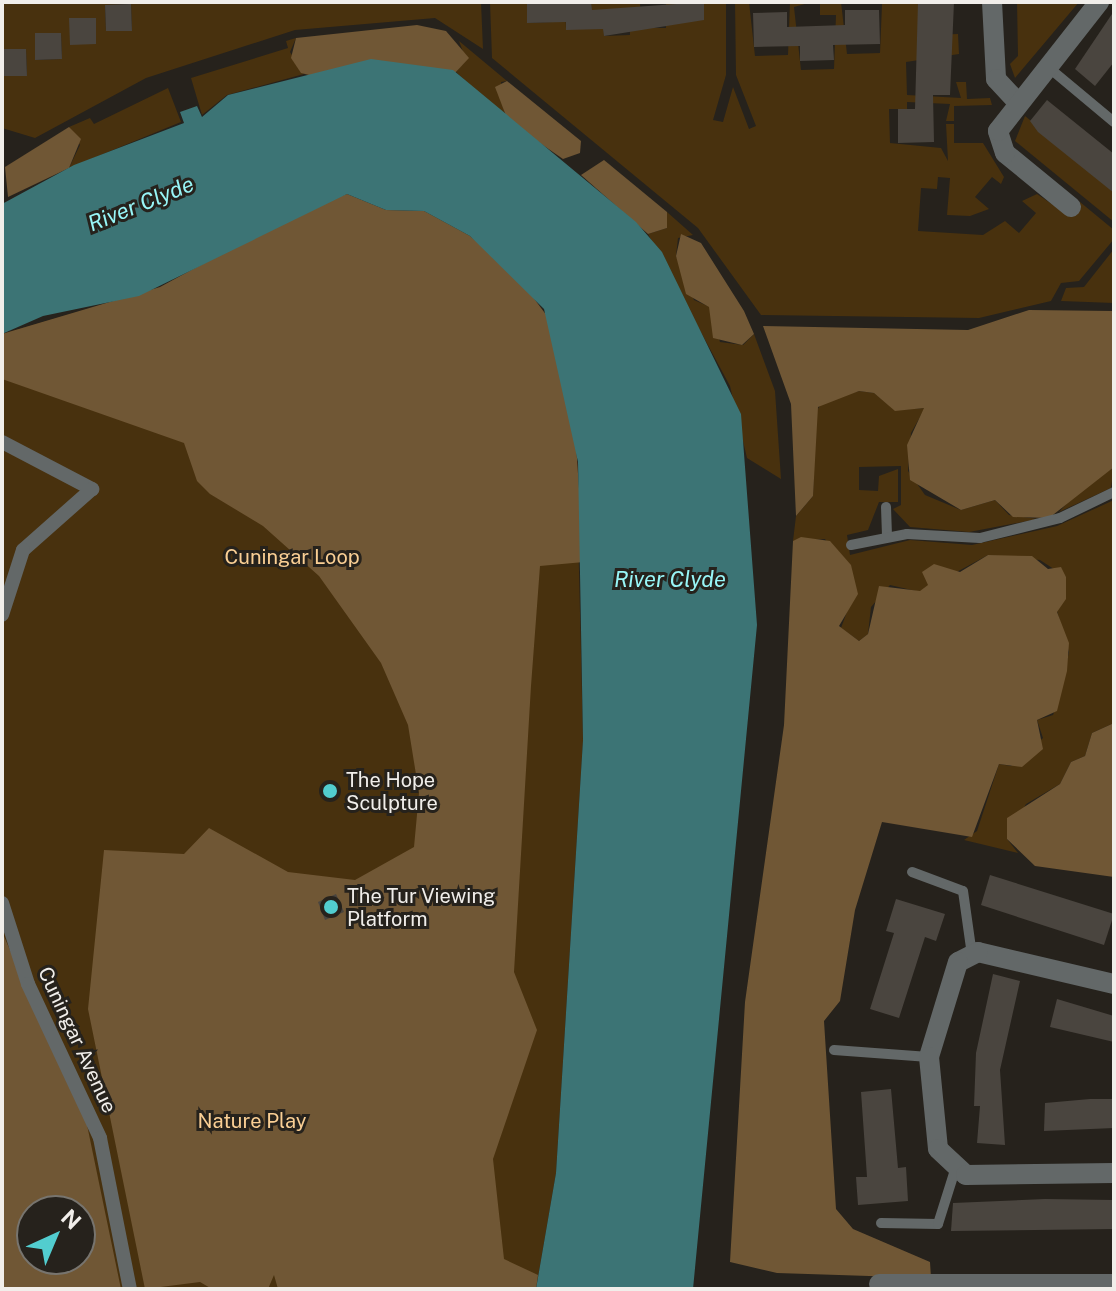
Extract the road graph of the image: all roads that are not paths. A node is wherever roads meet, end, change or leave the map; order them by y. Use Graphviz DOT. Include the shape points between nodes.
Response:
graph roads {
  1 [pos="992,2"];
  2 [pos="1099,2"];
  3 [pos="1047,66"];
  4 [pos="1018,103"];
  5 [pos="1114,120"];
  6 [pos="1071,207"];
  7 [pos="2,442"];
  8 [pos="1114,492"];
  9 [pos="886,507"];
  10 [pos="887,537"];
  11 [pos="851,545"];
  12 [pos="2,615"];
  13 [pos="912,872"];
  14 [pos="2,903"];
  15 [pos="972,955"];
  16 [pos="1114,984"];
  17 [pos="834,1050"];
  18 [pos="929,1057"];
  19 [pos="956,1167"];
  20 [pos="1114,1173"];
  21 [pos="881,1223"];
  22 [pos="879,1284"];
  23 [pos="1114,1284"];
  24 [pos="983,1288"];
  25 [pos="130,1289"];
  1 -- 4 [label="street" via="996,79"];
  2 -- 3 [label="street"];
  3 -- 4 [label="street"];
  3 -- 5 [label="lane"];
  4 -- 6 [label="street" via="1000,126 998,143"];
  7 -- 12 [label="street" via="92,489 23,550"];
  8 -- 10 [label="lane" via="1060,518 980,538"];
  9 -- 10 [label="lane"];
  10 -- 11 [label="lane"];
  13 -- 15 [label="lane" via="963,891"];
  14 -- 25 [label="street, Cuningar Avenue" via="28,984 100,1138"];
  15 -- 16 [label="street"];
  15 -- 18 [label="street" via="958,962"];
  17 -- 18 [label="lane"];
  18 -- 19 [label="street" via="938,1149"];
  19 -- 20 [label="street" via="966,1175"];
  19 -- 21 [label="lane" via="938,1224"];
  22 -- 24 [label="street"];
  23 -- 24 [label="street"];
}
